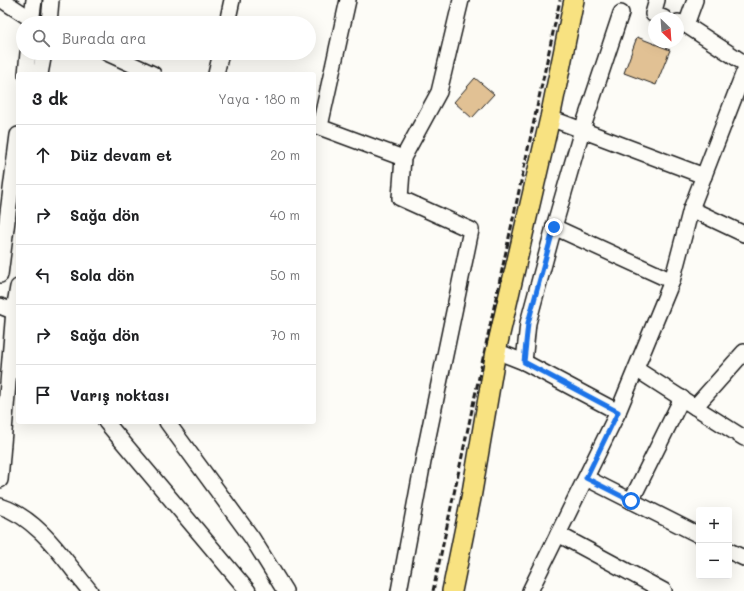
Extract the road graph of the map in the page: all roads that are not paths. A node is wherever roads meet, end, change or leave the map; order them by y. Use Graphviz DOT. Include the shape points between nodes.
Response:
graph roads {
  1 [pos="2,0"];
  2 [pos="34,0"];
  3 [pos="51,0"];
  4 [pos="232,0"];
  5 [pos="348,0"];
  6 [pos="461,0"];
  7 [pos="574,0"];
  8 [pos="657,0"];
  9 [pos="695,0"];
  10 [pos="621,12"];
  11 [pos="654,12"];
  12 [pos="24,16"];
  13 [pos="32,16"];
  14 [pos="50,16"];
  15 [pos="229,16"];
  16 [pos="684,20"];
  17 [pos="684,25"];
  18 [pos="27,60"];
  19 [pos="43,60"];
  20 [pos="123,60"];
  21 [pos="219,60"];
  22 [pos="744,63"];
  23 [pos="26,72"];
  24 [pos="40,72"];
  25 [pos="150,72"];
  26 [pos="216,72"];
  27 [pos="744,72"];
  28 [pos="550,118"];
  29 [pos="317,125"];
  30 [pos="582,130"];
  31 [pos="16,151"];
  32 [pos="403,158"];
  33 [pos="704,176"];
  34 [pos="691,209"];
  35 [pos="554,227"];
  36 [pos="744,234"];
  37 [pos="0,275"];
  38 [pos="0,279"];
  39 [pos="672,281"];
  40 [pos="16,283"];
  41 [pos="16,294"];
  42 [pos="11,310"];
  43 [pos="496,351"];
  44 [pos="744,352"];
  45 [pos="524,362"];
  46 [pos="636,369"];
  47 [pos="682,398"];
  48 [pos="695,407"];
  49 [pos="618,412"];
  50 [pos="108,424"];
  51 [pos="168,424"];
  52 [pos="744,438"];
  53 [pos="586,478"];
  54 [pos="0,480"];
  55 [pos="631,501"];
  56 [pos="0,506"];
  57 [pos="558,534"];
  58 [pos="696,534"];
  59 [pos="732,552"];
  60 [pos="744,558"];
  61 [pos="237,584"];
  62 [pos="90,591"];
  63 [pos="248,591"];
  64 [pos="285,591"];
  65 [pos="398,591"];
  66 [pos="452,591"];
  67 [pos="530,591"];
  68 [pos="664,591"];
  1 -- 12 [label="street"];
  2 -- 13 [label="street"];
  3 -- 14 [label="street"];
  4 -- 15 [label="street"];
  5 -- 29 [label="street"];
  6 -- 32 [label="street" via="439,92"];
  7 -- 28 [label="main road"];
  8 -- 11 [label="street"];
  9 -- 16 [label="street"];
  10 -- 30 [label="street"];
  17 -- 22 [label="street"];
  18 -- 23 [label="street"];
  19 -- 24 [label="street"];
  20 -- 25 [label="street"];
  21 -- 26 [label="street"];
  27 -- 33 [label="street"];
  28 -- 30 [label="street"];
  28 -- 43 [label="main road"];
  29 -- 32 [label="street"];
  30 -- 33 [label="street"];
  30 -- 35 [label="street"];
  31 -- 37 [label="street"];
  32 -- 65 [label="street" via="400,198 471,230"];
  33 -- 34 [label="street"];
  34 -- 36 [label="street"];
  34 -- 39 [label="street"];
  35 -- 39 [label="street"];
  35 -- 45 [label="street" via="528,323"];
  38 -- 40 [label="street"];
  39 -- 46 [label="street"];
  41 -- 42 [label="street"];
  42 -- 54 [label="street"];
  43 -- 45 [label="street"];
  43 -- 66 [label="main road"];
  44 -- 48 [label="street"];
  45 -- 49 [label="street"];
  46 -- 47 [label="street"];
  46 -- 49 [label="street"];
  47 -- 48 [label="street"];
  47 -- 55 [label="street"];
  48 -- 52 [label="street"];
  49 -- 53 [label="street"];
  50 -- 61 [label="street"];
  51 -- 64 [label="street" via="252,538"];
  53 -- 55 [label="street"];
  53 -- 57 [label="street"];
  55 -- 58 [label="street"];
  56 -- 62 [label="street" via="12,510 36,527"];
  57 -- 67 [label="street"];
  57 -- 68 [label="street"];
  59 -- 60 [label="street"];
  61 -- 63 [label="street"];
}
